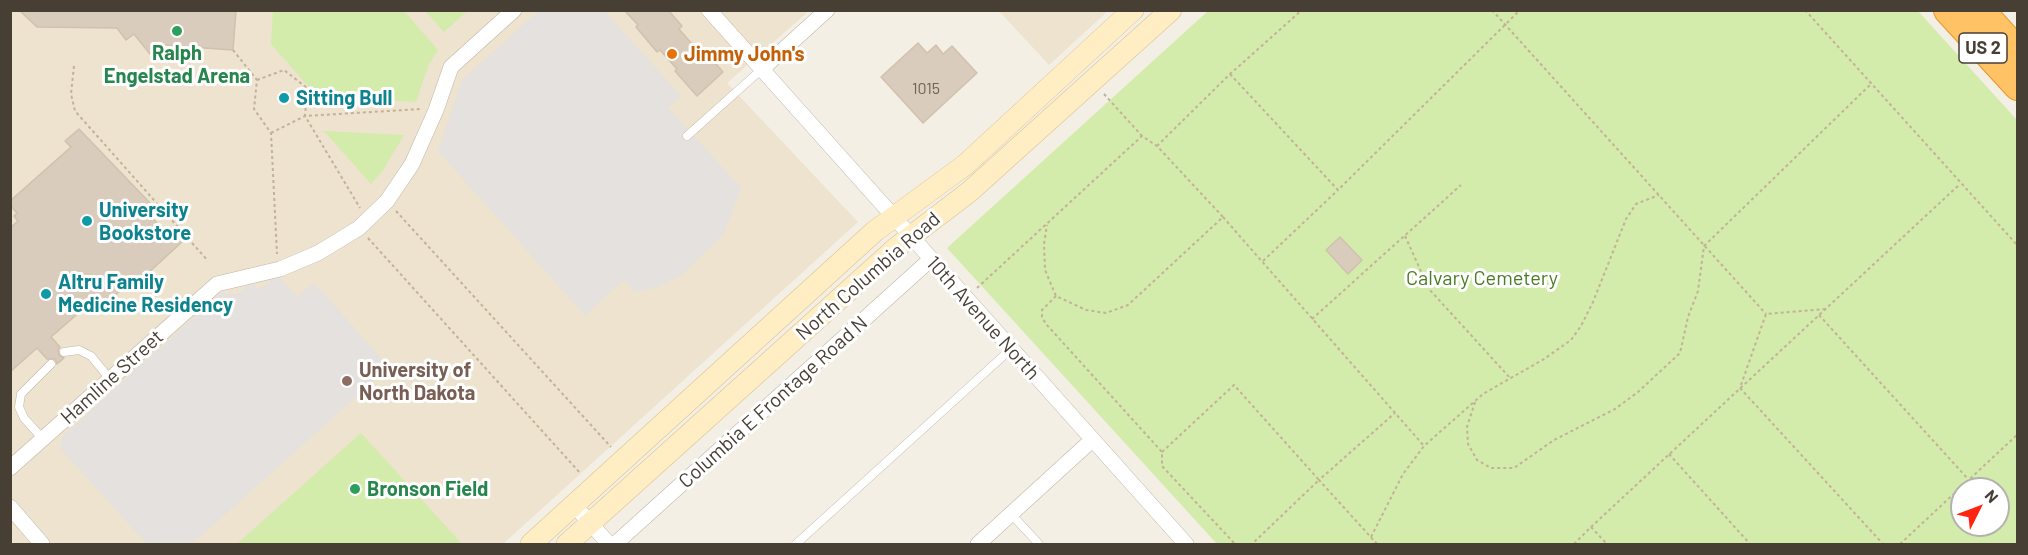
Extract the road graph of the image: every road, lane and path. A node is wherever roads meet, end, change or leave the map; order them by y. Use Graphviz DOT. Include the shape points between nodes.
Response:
graph roads {
  1 [pos="514,10"];
  2 [pos="709,10"];
  3 [pos="827,10"];
  4 [pos="1133,10"];
  5 [pos="1172,10"];
  6 [pos="1302,10"];
  7 [pos="1492,10"];
  8 [pos="1520,10"];
  9 [pos="1805,10"];
  10 [pos="1948,10"];
  11 [pos="1980,10"];
  12 [pos="1505,25"];
  13 [pos="233,50"];
  14 [pos="2018,52"];
  15 [pos="74,66"];
  16 [pos="762,69"];
  17 [pos="1230,74"];
  18 [pos="257,80"];
  19 [pos="1094,81"];
  20 [pos="1872,83"];
  21 [pos="2018,86"];
  22 [pos="436,110"];
  23 [pos="305,116"];
  24 [pos="272,133"];
  25 [pos="687,136"];
  26 [pos="1142,136"];
  27 [pos="1157,146"];
  28 [pos="1960,184"];
  29 [pos="1461,185"];
  30 [pos="1338,190"];
  31 [pos="1659,195"];
  32 [pos="387,201"];
  33 [pos="893,217"];
  34 [pos="1222,217"];
  35 [pos="362,224"];
  36 [pos="1047,225"];
  37 [pos="1405,236"];
  38 [pos="910,237"];
  39 [pos="1704,246"];
  40 [pos="2018,246"];
  41 [pos="931,259"];
  42 [pos="208,261"];
  43 [pos="1263,261"];
  44 [pos="280,269"];
  45 [pos="1056,296"];
  46 [pos="966,298"];
  47 [pos="1825,309"];
  48 [pos="1766,314"];
  49 [pos="1819,315"];
  50 [pos="1312,319"];
  51 [pos="1011,349"];
  52 [pos="64,352"];
  53 [pos="51,364"];
  54 [pos="110,379"];
  55 [pos="1511,379"];
  56 [pos="1740,388"];
  57 [pos="1475,402"];
  58 [pos="1395,413"];
  59 [pos="2018,434"];
  60 [pos="43,439"];
  61 [pos="1092,440"];
  62 [pos="1425,446"];
  63 [pos="1162,452"];
  64 [pos="617,453"];
  65 [pos="1669,454"];
  66 [pos="10,468"];
  67 [pos="1965,477"];
  68 [pos="1971,477"];
  69 [pos="1319,480"];
  70 [pos="587,481"];
  71 [pos="1950,497"];
  72 [pos="574,505"];
  73 [pos="10,507"];
  74 [pos="1011,514"];
  75 [pos="590,524"];
  76 [pos="1591,527"];
  77 [pos="1371,537"];
  78 [pos="42,544"];
  79 [pos="531,544"];
  80 [pos="567,544"];
  81 [pos="609,544"];
  82 [pos="615,544"];
  83 [pos="796,544"];
  84 [pos="978,544"];
  85 [pos="1039,544"];
  86 [pos="1186,544"];
  87 [pos="1235,544"];
  88 [pos="1252,544"];
  89 [pos="1377,544"];
  90 [pos="1574,544"];
  91 [pos="1607,544"];
  92 [pos="1750,544"];
  93 [pos="1883,544"];
  94 [pos="1900,544"];
  1 -- 22 [label="street, Hamline Street" via="451,67"];
  2 -- 16 [label="street, 10th Avenue North"];
  3 -- 16 [label="street"];
  4 -- 33 [label="main road, North Columbia Road" via="965,165"];
  5 -- 19 [label="main road, North Columbia Road"];
  6 -- 17 [label="path"];
  7 -- 12 [label="path"];
  8 -- 12 [label="path"];
  9 -- 20 [label="path"];
  10 -- 21 [label="highway, US 2"];
  11 -- 14 [label="highway, US 2"];
  12 -- 30 [label="path"];
  12 -- 31 [label="path"];
  13 -- 18 [label="path"];
  15 -- 42 [label="path" via="71,94 75,111"];
  16 -- 25 [label="lane"];
  16 -- 33 [label="street, 10th Avenue North"];
  17 -- 27 [label="path"];
  17 -- 30 [label="path"];
  18 -- 23 [label="path" via="284,70 307,88"];
  18 -- 24 [label="path" via="254,109"];
  19 -- 26 [label="path"];
  19 -- 38 [label="main road, North Columbia Road" via="969,192"];
  20 -- 28 [label="path"];
  20 -- 39 [label="path"];
  22 -- 23 [label="path"];
  22 -- 32 [label="street, Hamline Street" via="412,165"];
  23 -- 24 [label="path"];
  23 -- 35 [label="path"];
  24 -- 44 [label="path"];
  26 -- 27 [label="path"];
  26 -- 36 [label="path"];
  27 -- 34 [label="path"];
  28 -- 40 [label="path"];
  28 -- 47 [label="path"];
  29 -- 37 [label="path"];
  30 -- 43 [label="path"];
  31 -- 39 [label="path"];
  31 -- 55 [label="path" via="1636,204 1626,219 1593,302 1570,340"];
  32 -- 35 [label="street, Hamline Street"];
  32 -- 64 [label="path"];
  33 -- 38 [label="street, 10th Avenue North"];
  33 -- 72 [label="main road, North Columbia Road"];
  34 -- 43 [label="path"];
  34 -- 45 [label="path" via="1128,305 1106,313 1086,310"];
  35 -- 44 [label="street, Hamline Street" via="318,253"];
  35 -- 70 [label="path"];
  36 -- 45 [label="path" via="1045,270"];
  36 -- 46 [label="path"];
  37 -- 50 [label="path"];
  37 -- 55 [label="path" via="1429,289"];
  38 -- 41 [label="street, 10th Avenue North"];
  38 -- 75 [label="main road, North Columbia Road"];
  39 -- 48 [label="path"];
  39 -- 57 [label="path" via="1698,291 1680,352 1616,409 1554,440 1514,468 1491,468 1477,460 1468,444 1467,427"];
  41 -- 46 [label="street, 10th Avenue North"];
  41 -- 82 [label="street, Columbia E Frontage Road N"];
  43 -- 50 [label="path"];
  44 -- 54 [label="street, Hamline Street" via="217,284"];
  45 -- 63 [label="path" via="1042,310 1046,324"];
  46 -- 51 [label="street, 10th Avenue North"];
  47 -- 48 [label="path"];
  47 -- 49 [label="path"];
  48 -- 56 [label="path"];
  49 -- 56 [label="path"];
  49 -- 67 [label="path"];
  50 -- 58 [label="path"];
  51 -- 61 [label="street, 10th Avenue North"];
  51 -- 83 [label="lane"];
  52 -- 54 [label="lane" via="79,350 91,357"];
  53 -- 60 [label="lane" via="21,394 19,406 24,418"];
  54 -- 60 [label="street, Hamline Street"];
  55 -- 57 [label="path"];
  56 -- 65 [label="path"];
  56 -- 93 [label="path"];
  57 -- 62 [label="path"];
  58 -- 62 [label="path"];
  58 -- 69 [label="path"];
  59 -- 68 [label="path"];
  60 -- 66 [label="street, Hamline Street"];
  61 -- 74 [label="street"];
  61 -- 86 [label="street, 10th Avenue North"];
  62 -- 77 [label="path" via="1402,474"];
  63 -- 69 [label="path" via="1234,385"];
  63 -- 87 [label="path" via="1162,466"];
  65 -- 76 [label="path"];
  65 -- 92 [label="path"];
  69 -- 77 [label="path"];
  69 -- 88 [label="path"];
  71 -- 94 [label="path"];
  72 -- 75 [label="street"];
  72 -- 79 [label="main road, North Columbia Road"];
  73 -- 78 [label="street"];
  74 -- 84 [label="street"];
  74 -- 85 [label="lane"];
  75 -- 80 [label="main road, North Columbia Road"];
  75 -- 81 [label="street"];
  76 -- 90 [label="path"];
  76 -- 91 [label="path"];
  77 -- 89 [label="path"];
}
